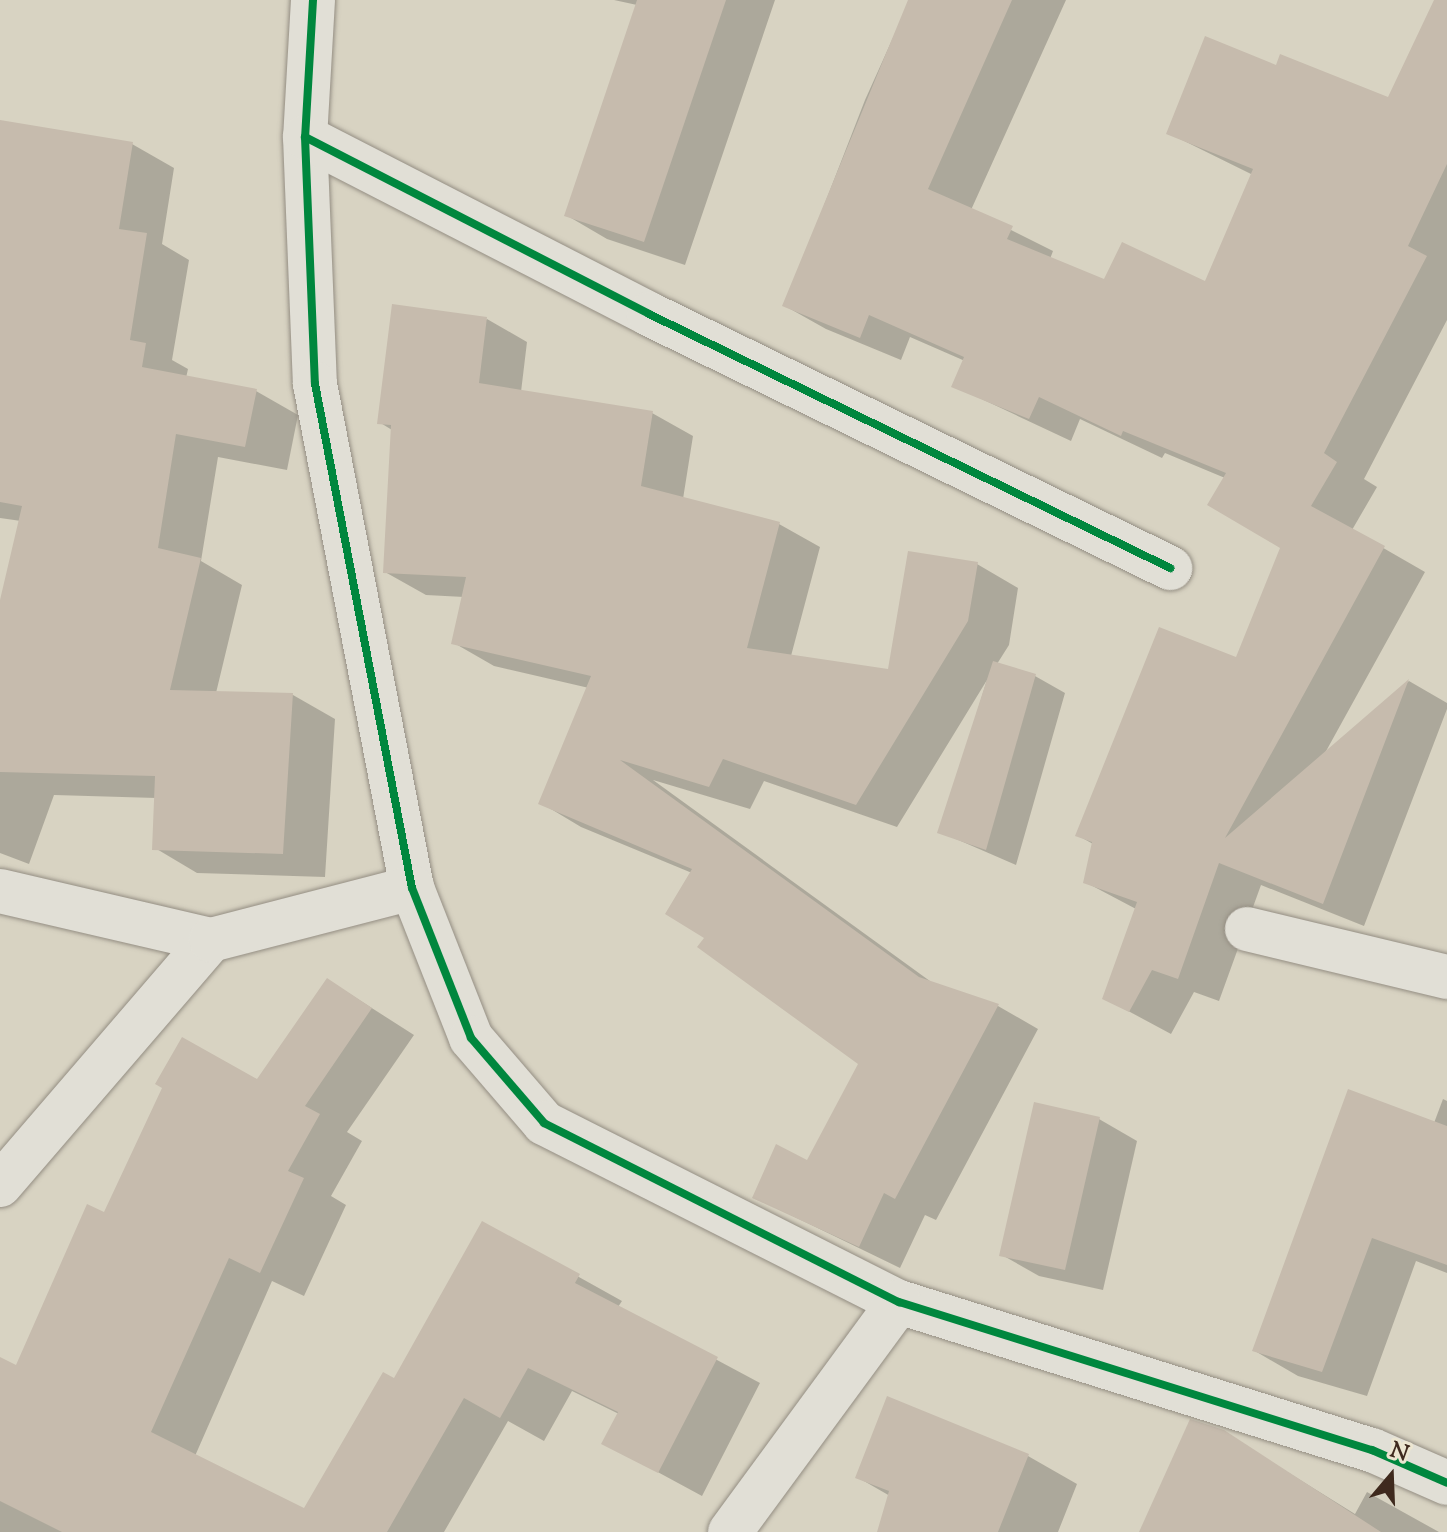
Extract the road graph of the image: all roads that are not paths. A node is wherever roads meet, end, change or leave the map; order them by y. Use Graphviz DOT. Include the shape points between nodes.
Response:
graph roads {
  1 [pos="313,0"];
  2 [pos="305,137"];
  3 [pos="1170,568"];
  4 [pos="412,888"];
  5 [pos="0,891"];
  6 [pos="1247,929"];
  7 [pos="211,940"];
  8 [pos="1447,977"];
  9 [pos="0,1185"];
  10 [pos="899,1302"];
  11 [pos="1447,1483"];
  12 [pos="730,1532"];
  1 -- 2 [label="street"];
  2 -- 3 [label="street" via="649,314"];
  2 -- 4 [label="street" via="315,384"];
  4 -- 7 [label="street"];
  4 -- 10 [label="street" via="471,1038 544,1123"];
  5 -- 7 [label="street"];
  6 -- 8 [label="street"];
  7 -- 9 [label="street"];
  10 -- 11 [label="street" via="1372,1450"];
  10 -- 12 [label="street"];
}
